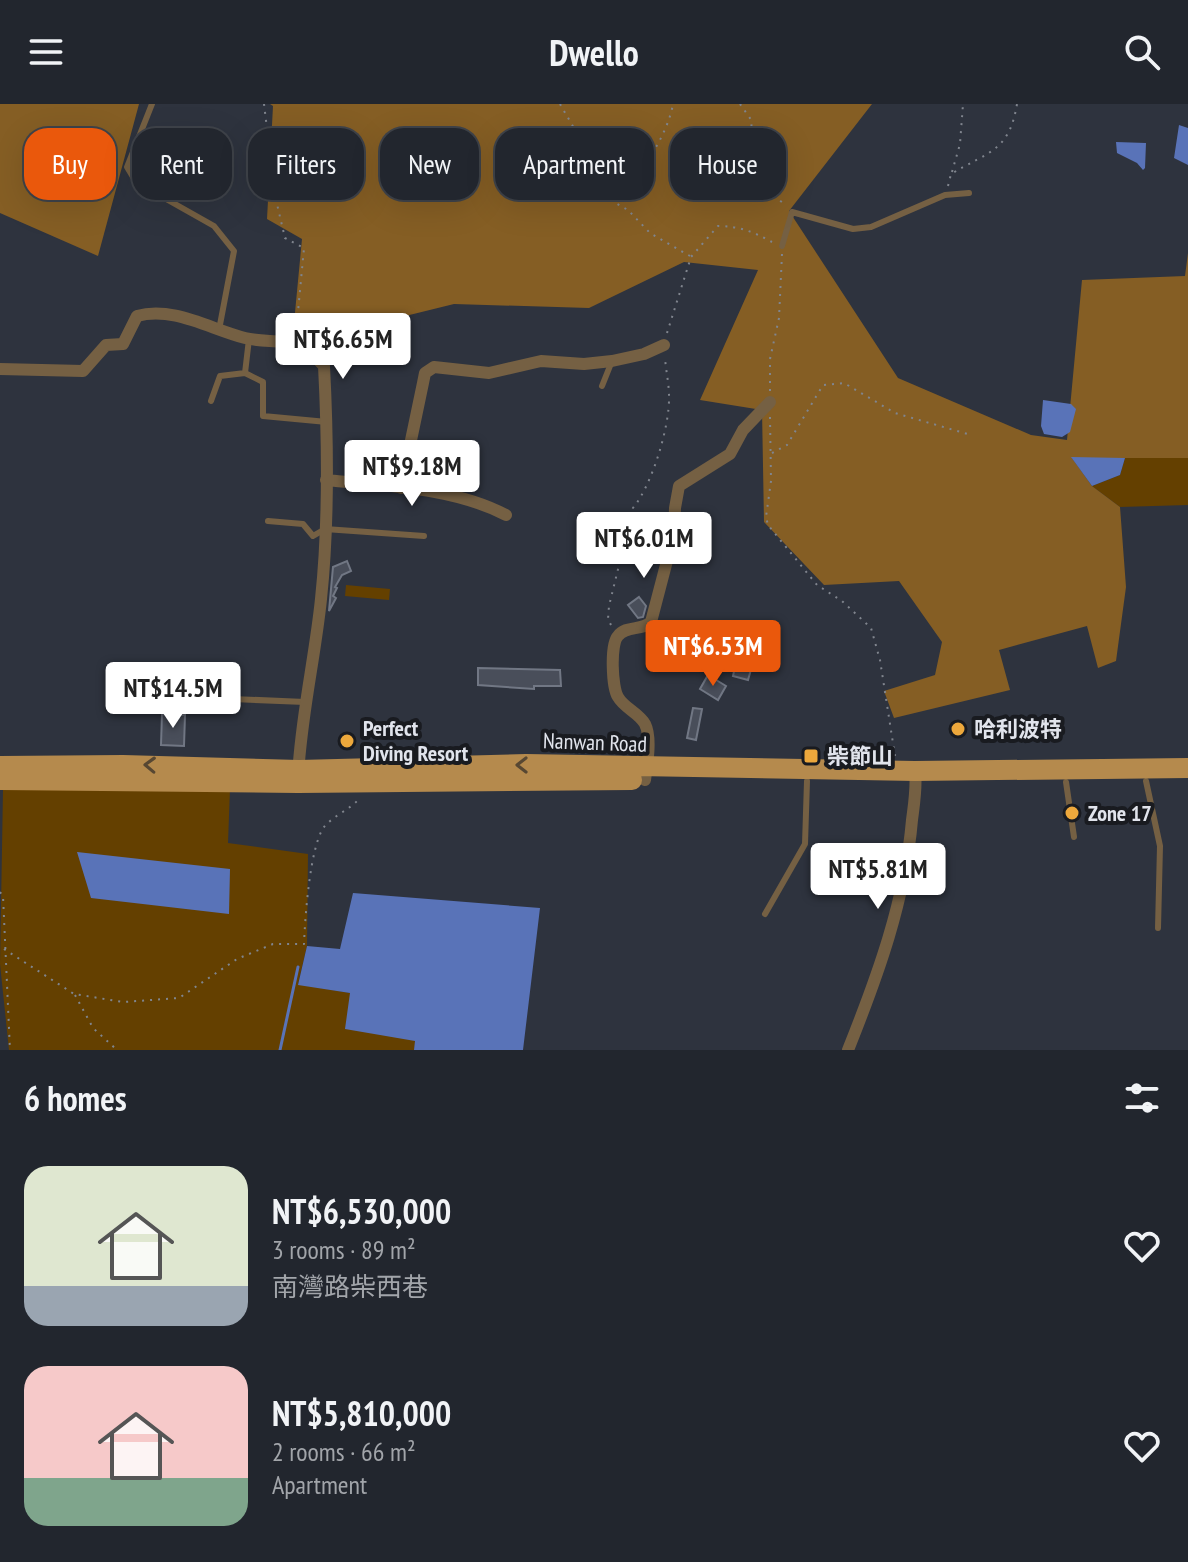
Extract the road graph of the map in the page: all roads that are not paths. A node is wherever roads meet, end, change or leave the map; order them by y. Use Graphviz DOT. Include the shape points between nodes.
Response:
graph roads {
  1 [pos="152,104"];
  2 [pos="969,193"];
  3 [pos="782,246"];
  4 [pos="219,330"];
  5 [pos="249,339"];
  6 [pos="664,345"];
  7 [pos="612,361"];
  8 [pos="0,369"];
  9 [pos="245,373"];
  10 [pos="602,386"];
  11 [pos="211,401"];
  12 [pos="770,402"];
  13 [pos="327,422"];
  14 [pos="326,480"];
  15 [pos="401,488"];
  16 [pos="506,515"];
  17 [pos="268,521"];
  18 [pos="325,529"];
  19 [pos="424,536"];
  20 [pos="137,695"];
  21 [pos="305,702"];
  22 [pos="1188,768"];
  23 [pos="1,773"];
  24 [pos="646,774"];
  25 [pos="909,774"];
  26 [pos="298,776"];
  27 [pos="807,781"];
  28 [pos="1146,781"];
  29 [pos="1188,781"];
  30 [pos="1066,782"];
  31 [pos="1074,837"];
  32 [pos="765,914"];
  33 [pos="1158,928"];
  34 [pos="848,1050"];
  1 -- 4 [label="lane" via="127,167 136,182 214,226 234,251"];
  2 -- 3 [label="lane" via="945,195 871,227 853,229 792,212"];
  4 -- 5 [label="street"];
  4 -- 8 [label="street" via="151,312 137,316 123,344 106,345 83,371"];
  5 -- 9 [label="lane"];
  5 -- 13 [label="street" via="294,344 324,366"];
  6 -- 7 [label="street"];
  7 -- 10 [label="lane"];
  7 -- 15 [label="street" via="541,361 489,373 434,367 425,373"];
  9 -- 11 [label="lane" via="220,376"];
  9 -- 13 [label="lane" via="263,382 263,416"];
  12 -- 24 [label="street" via="743,430 730,454 679,486 674,534 651,622 616,637 614,688 618,699 644,722"];
  13 -- 14 [label="street"];
  14 -- 15 [label="street"];
  14 -- 18 [label="street"];
  15 -- 16 [label="street" via="481,502"];
  17 -- 18 [label="lane" via="303,524 313,536"];
  18 -- 19 [label="lane"];
  18 -- 21 [label="street"];
  20 -- 21 [label="lane"];
  21 -- 26 [label="street"];
  22 -- 25 [label="main road, Nanwan Road"];
  23 -- 26 [label="main road, Nanwan Road" via="123,765"];
  24 -- 25 [label="main road, Nanwan Road"];
  24 -- 26 [label="main road, Nanwan Road" via="358,783"];
  24 -- 26 [label="main road, Nanwan Road, one-way" via="526,764"];
  24 -- 27 [label="main road, Nanwan Road"];
  25 -- 27 [label="main road, Nanwan Road"];
  25 -- 30 [label="main road, Nanwan Road"];
  25 -- 34 [label="street" via="902,892"];
  27 -- 32 [label="lane" via="805,844"];
  28 -- 29 [label="main road, Nanwan Road"];
  28 -- 30 [label="main road, Nanwan Road"];
  28 -- 33 [label="lane" via="1160,846"];
  30 -- 31 [label="lane"];
}
